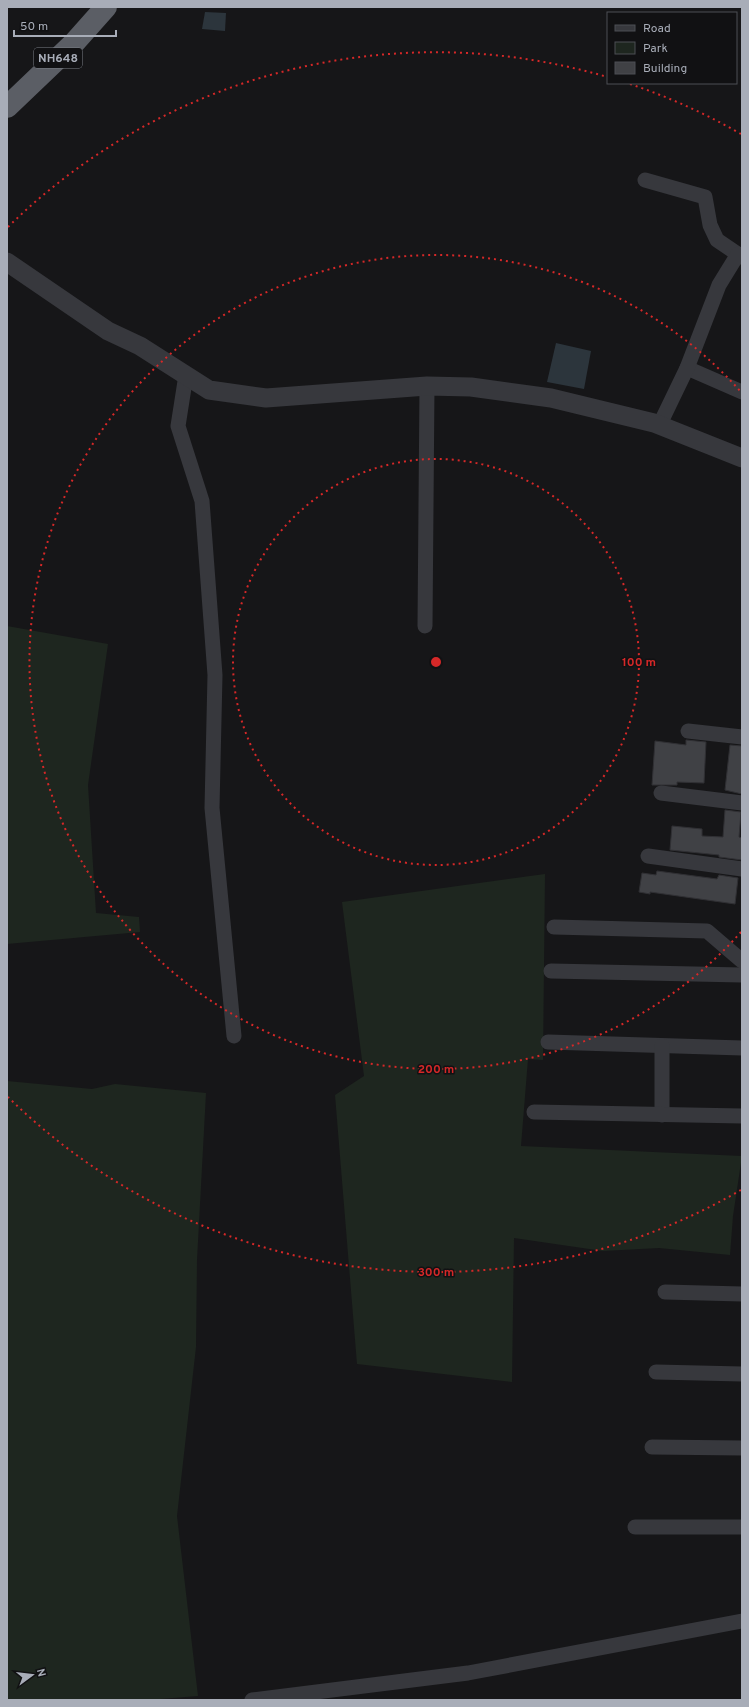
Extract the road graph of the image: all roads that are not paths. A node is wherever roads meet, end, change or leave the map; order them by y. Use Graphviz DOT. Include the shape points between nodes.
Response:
graph roads {
  1 [pos="106,7"];
  2 [pos="7,107"];
  3 [pos="645,180"];
  4 [pos="740,256"];
  5 [pos="7,262"];
  6 [pos="687,368"];
  7 [pos="186,375"];
  8 [pos="427,386"];
  9 [pos="742,392"];
  10 [pos="660,424"];
  11 [pos="742,458"];
  12 [pos="425,626"];
  13 [pos="688,731"];
  14 [pos="742,737"];
  15 [pos="661,793"];
  16 [pos="742,804"];
  17 [pos="648,856"];
  18 [pos="742,869"];
  19 [pos="554,927"];
  20 [pos="742,961"];
  21 [pos="552,971"];
  22 [pos="742,975"];
  23 [pos="234,1036"];
  24 [pos="548,1042"];
  25 [pos="662,1046"];
  26 [pos="742,1048"];
  27 [pos="534,1112"];
  28 [pos="662,1115"];
  29 [pos="742,1116"];
  30 [pos="665,1292"];
  31 [pos="742,1294"];
  32 [pos="656,1372"];
  33 [pos="742,1374"];
  34 [pos="652,1447"];
  35 [pos="742,1448"];
  36 [pos="635,1527"];
  37 [pos="742,1527"];
  38 [pos="742,1621"];
  39 [pos="252,1700"];
  1 -- 2 [label="highway, NH648" via="74,44"];
  3 -- 4 [label="street" via="705,197 710,225 718,240"];
  4 -- 6 [label="street" via="719,285"];
  5 -- 7 [label="street" via="108,331 140,346"];
  6 -- 9 [label="street"];
  6 -- 10 [label="street"];
  7 -- 8 [label="street" via="209,390 266,398"];
  7 -- 23 [label="street" via="178,426 202,501 214,675 212,808"];
  8 -- 10 [label="street" via="471,387 551,398"];
  8 -- 12 [label="street"];
  10 -- 11 [label="street"];
  13 -- 14 [label="street"];
  15 -- 16 [label="street"];
  17 -- 18 [label="street"];
  19 -- 20 [label="street" via="707,931"];
  21 -- 22 [label="street"];
  24 -- 25 [label="street"];
  25 -- 26 [label="street"];
  25 -- 28 [label="street"];
  27 -- 28 [label="street"];
  28 -- 29 [label="street"];
  30 -- 31 [label="street"];
  32 -- 33 [label="street"];
  34 -- 35 [label="street"];
  36 -- 37 [label="street"];
  38 -- 39 [label="street" via="468,1673"];
}
